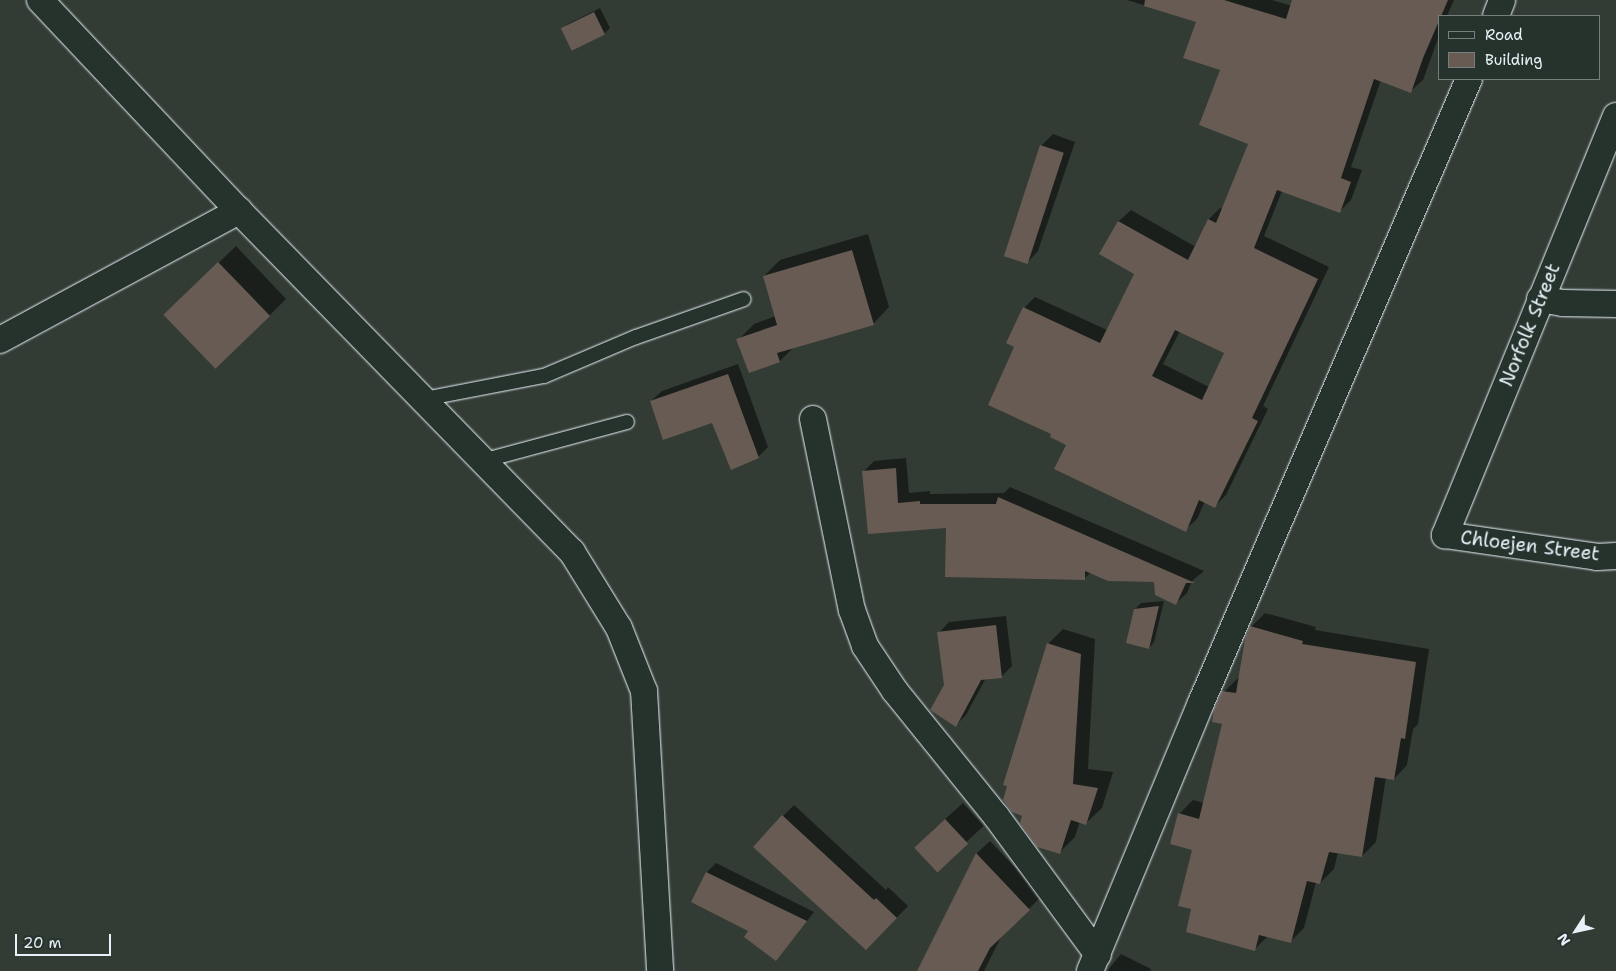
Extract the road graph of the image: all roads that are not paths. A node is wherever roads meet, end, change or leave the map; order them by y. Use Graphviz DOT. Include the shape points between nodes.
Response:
graph roads {
  1 [pos="40,0"];
  2 [pos="1502,0"];
  3 [pos="1496,15"];
  4 [pos="1469,80"];
  5 [pos="1616,116"];
  6 [pos="239,211"];
  7 [pos="744,299"];
  8 [pos="1540,299"];
  9 [pos="1616,304"];
  10 [pos="0,340"];
  11 [pos="424,399"];
  12 [pos="813,419"];
  13 [pos="627,422"];
  14 [pos="482,461"];
  15 [pos="1445,535"];
  16 [pos="1616,556"];
  17 [pos="1094,963"];
  18 [pos="660,971"];
  1 -- 6 [label="street"];
  2 -- 3 [label="street"];
  4 -- 17 [label="street" via="1201,703"];
  5 -- 8 [label="street, Norfolk Street"];
  6 -- 10 [label="street"];
  6 -- 11 [label="street"];
  7 -- 11 [label="lane" via="636,337 544,376"];
  8 -- 9 [label="street"];
  8 -- 15 [label="street, Norfolk Street"];
  11 -- 14 [label="street"];
  12 -- 17 [label="street" via="852,610 865,646 895,691 996,816"];
  13 -- 14 [label="lane"];
  14 -- 18 [label="street" via="572,552 619,628 644,691"];
  15 -- 16 [label="street, Chloejen Street" via="1597,557"];
}
